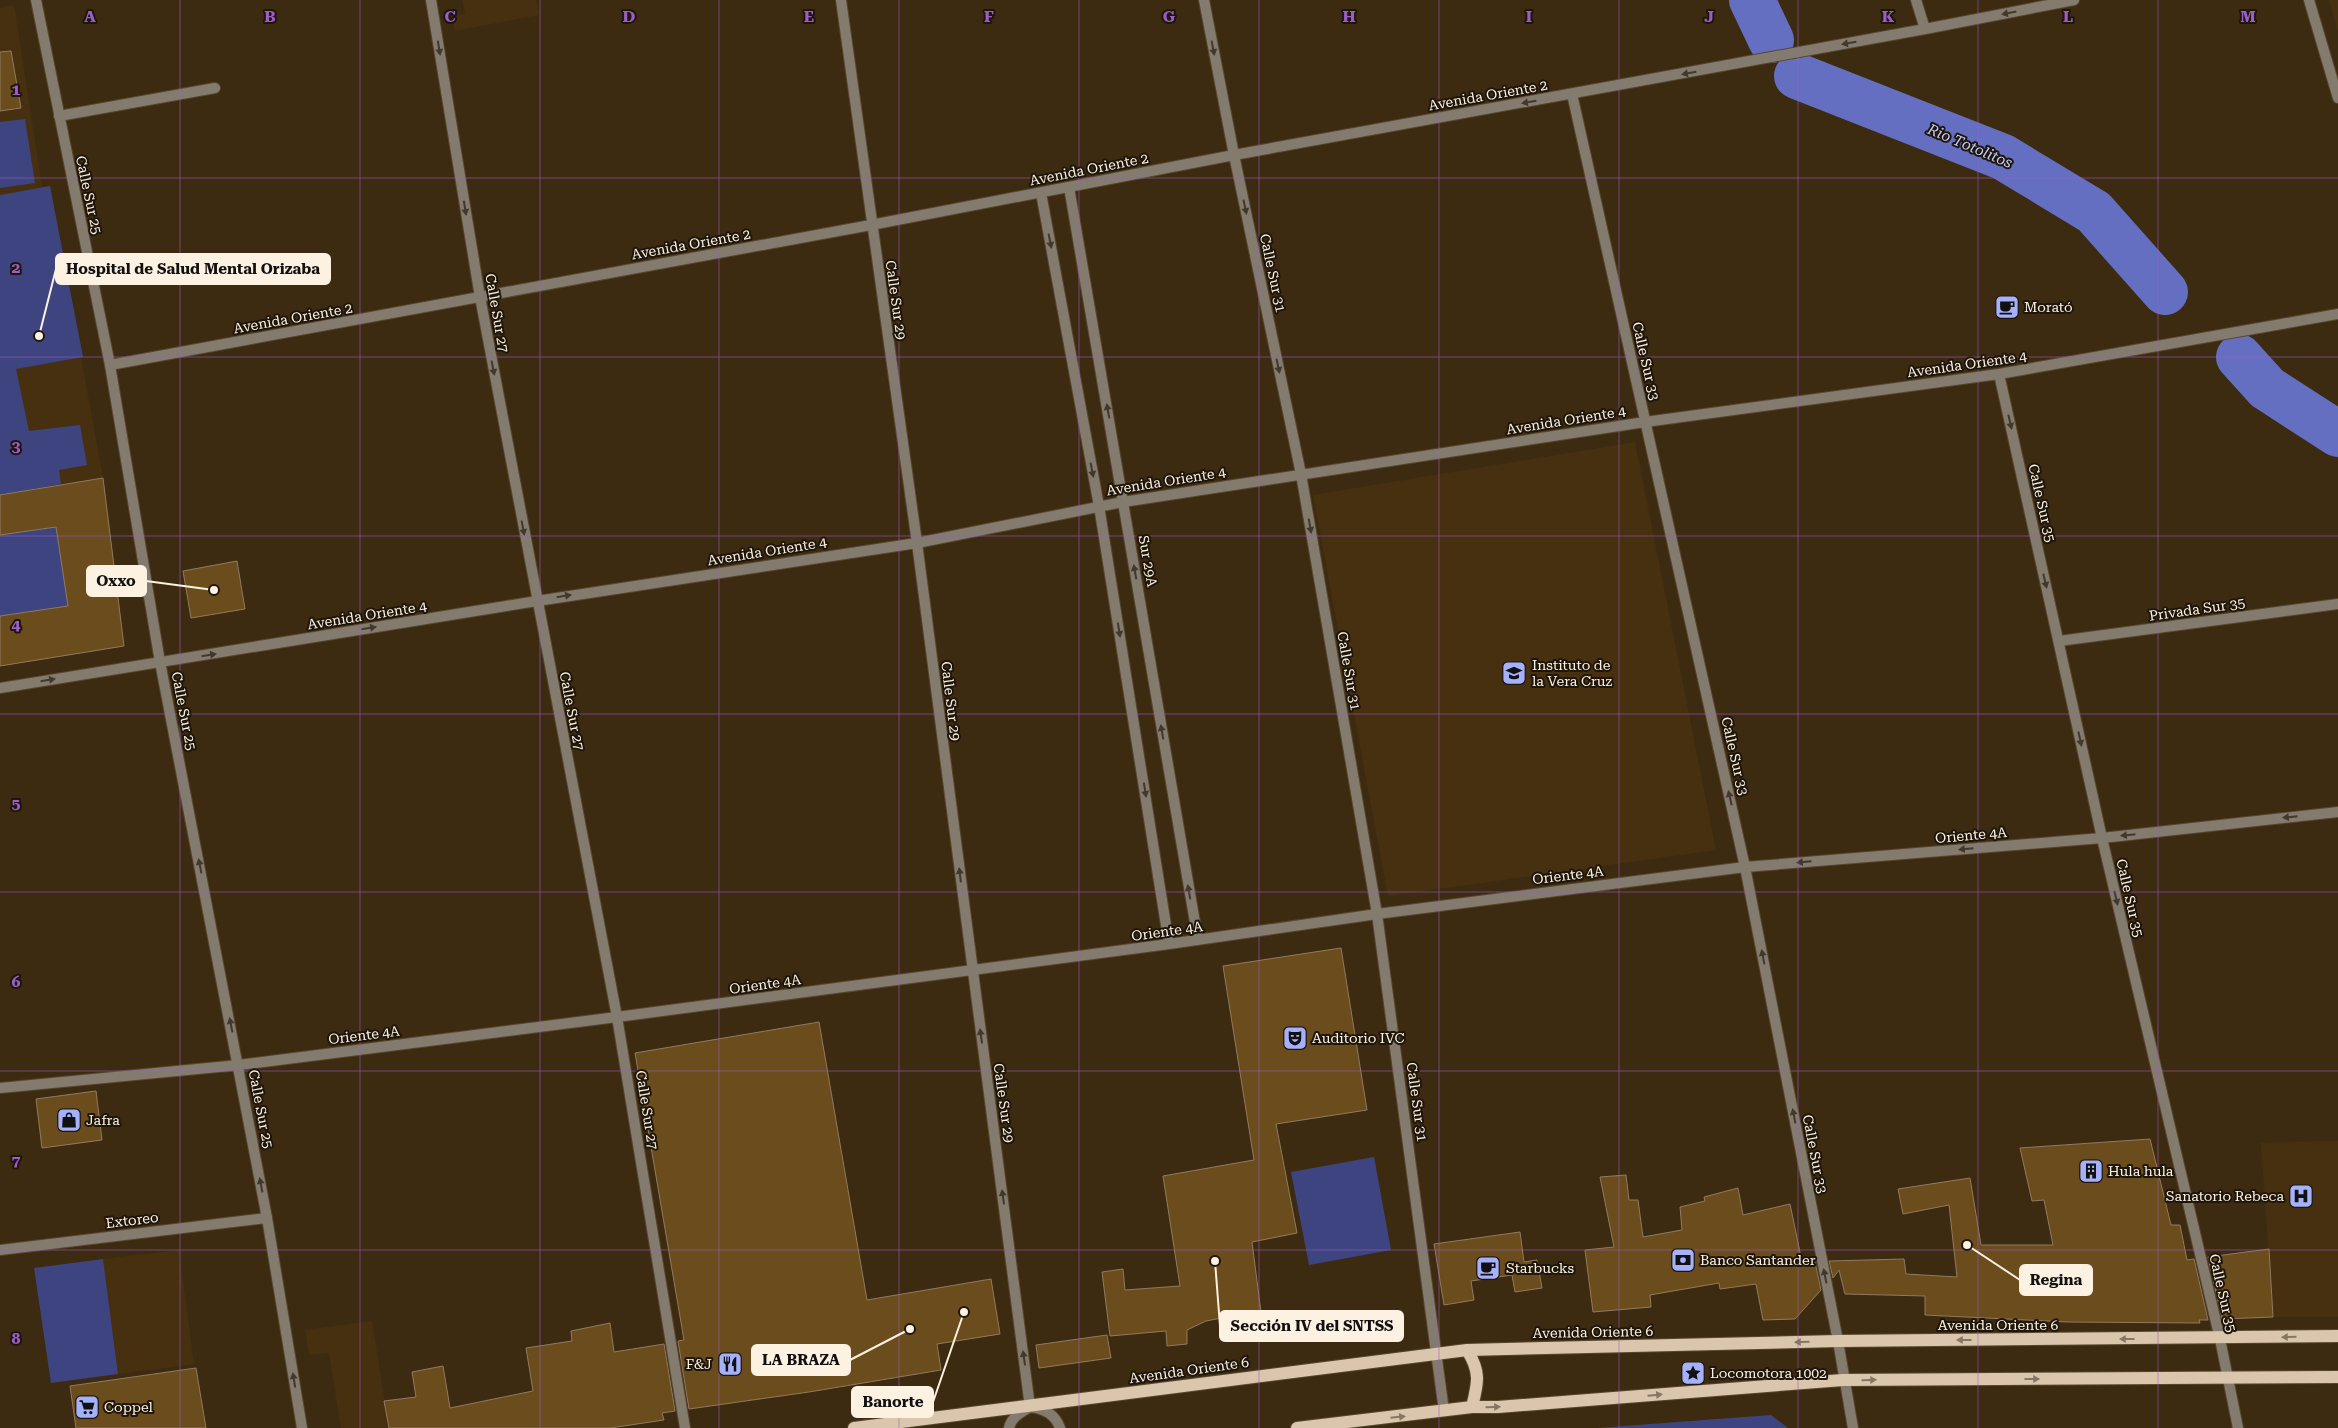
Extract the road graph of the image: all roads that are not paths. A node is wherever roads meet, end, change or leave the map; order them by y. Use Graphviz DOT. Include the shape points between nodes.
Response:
graph roads {
  1 [pos="36,0"];
  2 [pos="430,0"];
  3 [pos="841,0"];
  4 [pos="1204,0"];
  5 [pos="1916,0"];
  6 [pos="2074,0"];
  7 [pos="2309,0"];
  8 [pos="1925,29"];
  9 [pos="215,88"];
  10 [pos="1572,94"];
  11 [pos="2338,98"];
  12 [pos="59,116"];
  13 [pos="1234,155"];
  14 [pos="1068,188"];
  15 [pos="1041,193"];
  16 [pos="871,225"];
  17 [pos="480,297"];
  18 [pos="2338,314"];
  19 [pos="110,365"];
  20 [pos="1999,374"];
  21 [pos="1645,422"];
  22 [pos="1301,474"];
  23 [pos="1124,502"];
  24 [pos="1099,506"];
  25 [pos="917,543"];
  26 [pos="536,600"];
  27 [pos="2338,604"];
  28 [pos="2059,641"];
  29 [pos="160,662"];
  30 [pos="0,688"];
  31 [pos="2338,812"];
  32 [pos="2102,838"];
  33 [pos="1745,867"];
  34 [pos="1377,914"];
  35 [pos="1198,940"];
  36 [pos="1170,944"];
  37 [pos="972,971"];
  38 [pos="617,1018"];
  39 [pos="239,1065"];
  40 [pos="0,1088"];
  41 [pos="267,1218"];
  42 [pos="0,1250"];
  43 [pos="2338,1336"];
  44 [pos="2220,1339"];
  45 [pos="1838,1341"];
  46 [pos="1467,1350"];
  47 [pos="1438,1353"];
  48 [pos="2338,1377"];
  49 [pos="2228,1378"];
  50 [pos="1843,1380"];
  51 [pos="1030,1407"];
  52 [pos="1472,1407"];
  53 [pos="1444,1411"];
  54 [pos="302,1428"];
  55 [pos="685,1428"];
  56 [pos="854,1428"];
  57 [pos="1009,1428"];
  58 [pos="1060,1428"];
  59 [pos="1297,1428"];
  60 [pos="1853,1428"];
  61 [pos="2238,1428"];
  1 -- 12 [label="street, Calle Sur 25"];
  2 -- 17 [label="street, Calle Sur 27, one-way"];
  3 -- 16 [label="street, Calle Sur 29"];
  4 -- 13 [label="street, Calle Sur 31, one-way"];
  5 -- 8 [label="street"];
  6 -- 8 [label="street, Avenida Oriente 2, one-way"];
  7 -- 11 [label="street"];
  8 -- 10 [label="street, Avenida Oriente 2, one-way"];
  9 -- 12 [label="street"];
  10 -- 13 [label="street, Avenida Oriente 2, one-way"];
  10 -- 21 [label="street, Calle Sur 33"];
  12 -- 19 [label="street, Calle Sur 25"];
  13 -- 14 [label="street, Avenida Oriente 2"];
  13 -- 22 [label="street, Calle Sur 31, one-way"];
  14 -- 15 [label="street, Avenida Oriente 2"];
  23 -- 14 [label="street, Sur 29A, one-way"];
  15 -- 16 [label="street, Avenida Oriente 2"];
  15 -- 24 [label="street, one-way"];
  16 -- 17 [label="street, Avenida Oriente 2"];
  16 -- 25 [label="street, Calle Sur 29"];
  17 -- 19 [label="street, Avenida Oriente 2"];
  17 -- 26 [label="street, Calle Sur 27, one-way"];
  18 -- 20 [label="street, Avenida Oriente 4"];
  19 -- 29 [label="street, Calle Sur 25"];
  20 -- 21 [label="street, Avenida Oriente 4"];
  20 -- 28 [label="street, Calle Sur 35, one-way"];
  21 -- 22 [label="street, Avenida Oriente 4"];
  33 -- 21 [label="street, Calle Sur 33, one-way"];
  22 -- 23 [label="street, Avenida Oriente 4"];
  22 -- 34 [label="street, Calle Sur 31, one-way"];
  23 -- 24 [label="street, Avenida Oriente 4"];
  35 -- 23 [label="street, Sur 29A, one-way"];
  24 -- 25 [label="street, Avenida Oriente 4"];
  24 -- 36 [label="street, one-way"];
  26 -- 25 [label="street, Avenida Oriente 4, one-way"];
  37 -- 25 [label="street, Calle Sur 29, one-way"];
  29 -- 26 [label="street, Avenida Oriente 4, one-way"];
  26 -- 38 [label="street, Calle Sur 27"];
  27 -- 28 [label="street, Privada Sur 35"];
  28 -- 32 [label="street, Calle Sur 35, one-way"];
  30 -- 29 [label="street, Avenida Oriente 4, one-way"];
  39 -- 29 [label="street, Calle Sur 25, one-way"];
  31 -- 32 [label="street, Oriente 4A, one-way"];
  32 -- 33 [label="street, Oriente 4A, one-way"];
  32 -- 44 [label="street, Calle Sur 35, one-way"];
  33 -- 34 [label="street, Oriente 4A"];
  45 -- 33 [label="street, Calle Sur 33, one-way"];
  34 -- 35 [label="street, Oriente 4A"];
  34 -- 47 [label="street, Calle Sur 31"];
  35 -- 36 [label="street, Oriente 4A"];
  36 -- 37 [label="street, Oriente 4A"];
  37 -- 38 [label="street, Oriente 4A"];
  51 -- 37 [label="street, Calle Sur 29, one-way"];
  38 -- 39 [label="street, Oriente 4A"];
  38 -- 55 [label="street, Calle Sur 27"];
  39 -- 40 [label="street, Oriente 4A"];
  41 -- 39 [label="street, Calle Sur 25, one-way"];
  41 -- 42 [label="street, Extoreo"];
  54 -- 41 [label="street, Calle Sur 25, one-way"];
  43 -- 44 [label="main road, Avenida Oriente 6, one-way"];
  44 -- 45 [label="main road, Avenida Oriente 6, one-way"];
  44 -- 49 [label="street, Calle Sur 35"];
  45 -- 46 [label="main road, Avenida Oriente 6, one-way"];
  45 -- 50 [label="street, Calle Sur 33"];
  46 -- 47 [label="main road, Avenida Oriente 6"];
  46 -- 52 [label="main road" via="1475,1362 1478,1376"];
  47 -- 51 [label="main road, Avenida Oriente 6"];
  47 -- 53 [label="street, Calle Sur 31"];
  48 -- 49 [label="main road"];
  50 -- 49 [label="main road, one-way"];
  49 -- 61 [label="street, Calle Sur 35"];
  52 -- 50 [label="main road, one-way"];
  50 -- 60 [label="street, Calle Sur 33"];
  51 -- 56 [label="main road, Avenida Oriente 6"];
  51 -- 57 [label="street" via="1015,1417"];
  51 -- 58 [label="street" via="1052,1414"];
  52 -- 53 [label="main road"];
  59 -- 53 [label="main road, one-way"];
}
